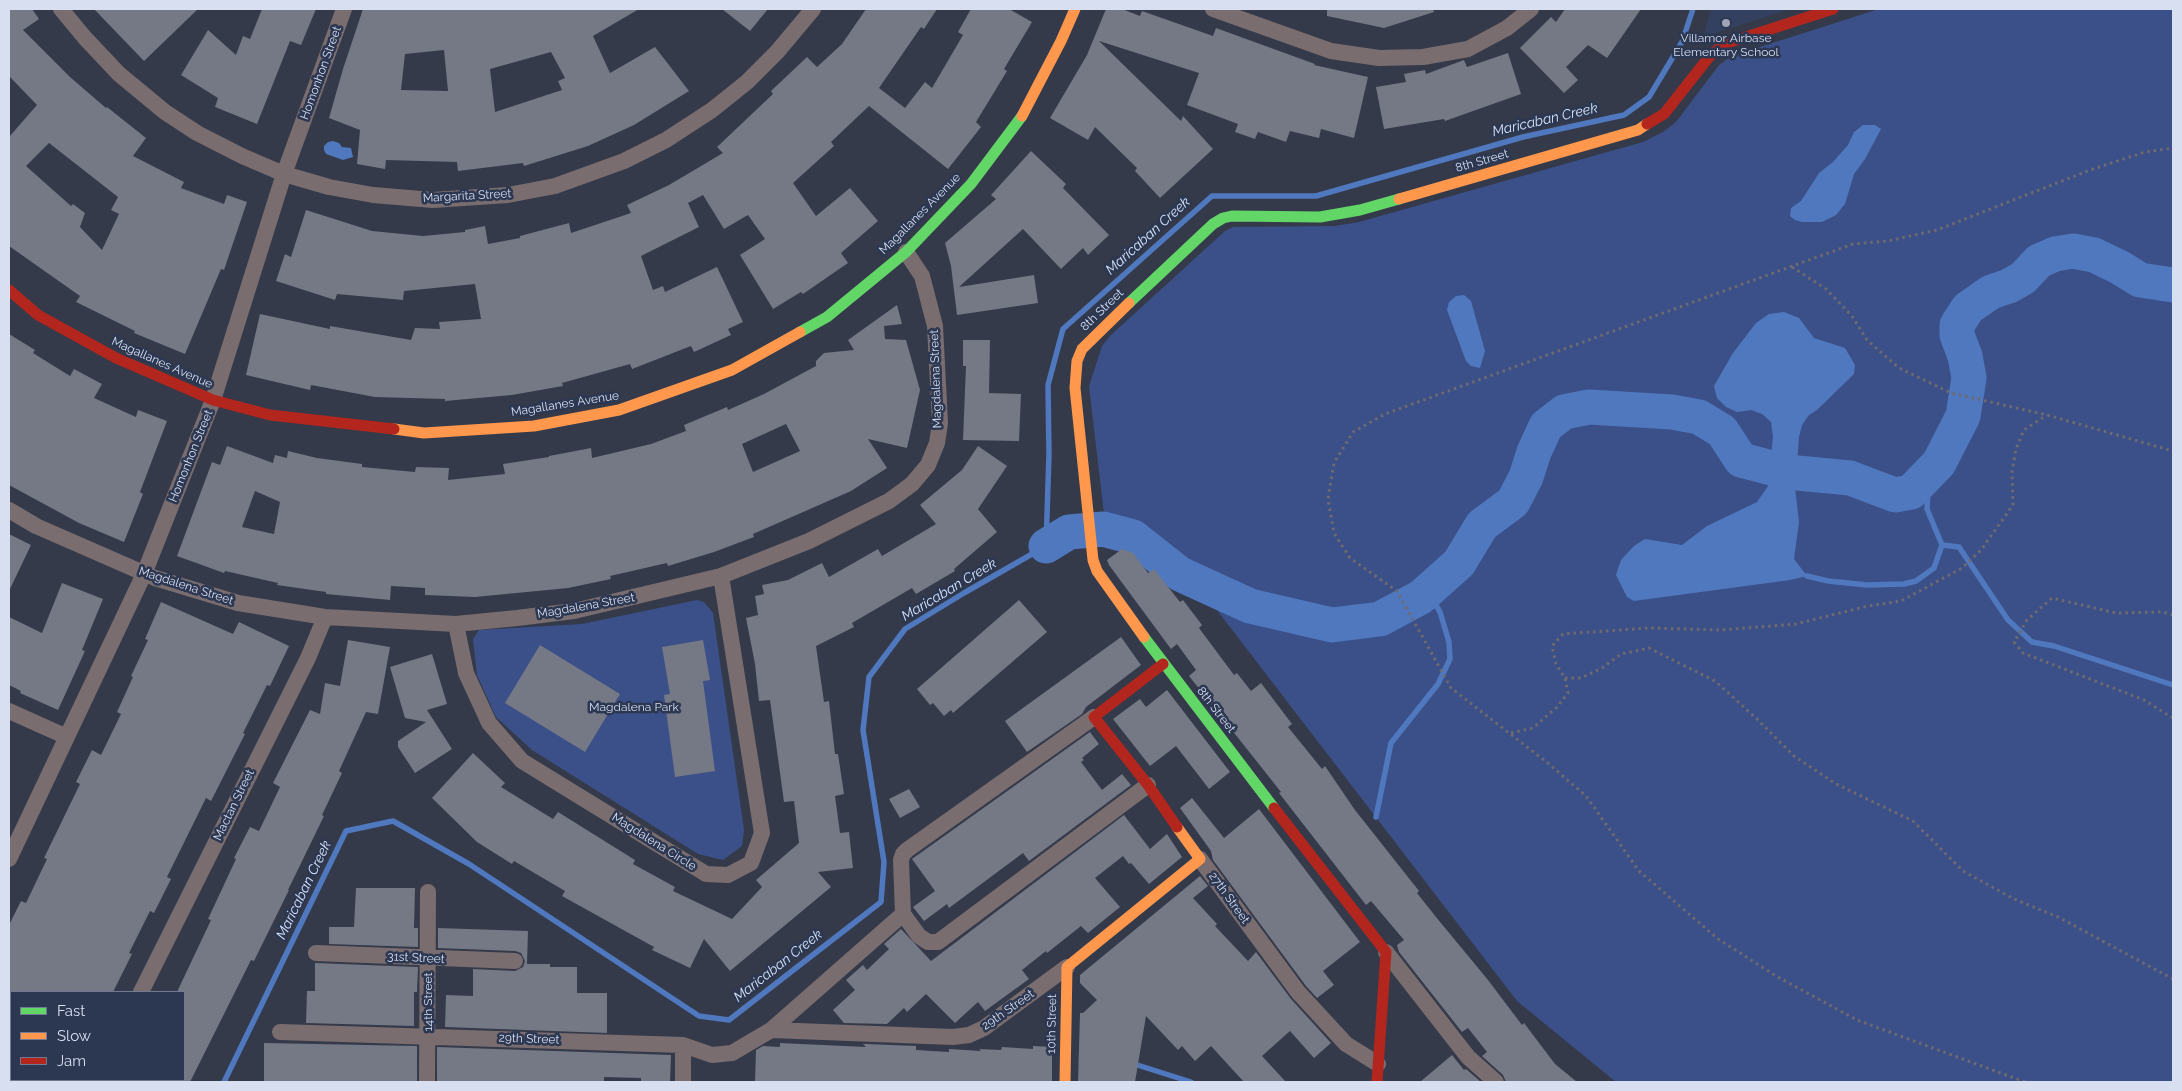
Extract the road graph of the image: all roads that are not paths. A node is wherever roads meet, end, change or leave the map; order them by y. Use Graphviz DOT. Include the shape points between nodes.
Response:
graph roads {
  1 [pos="61,9"];
  2 [pos="344,9"];
  3 [pos="813,9"];
  4 [pos="1075,9"];
  5 [pos="1213,9"];
  6 [pos="1530,9"];
  7 [pos="1832,9"];
  8 [pos="284,174"];
  9 [pos="906,252"];
  10 [pos="9,290"];
  11 [pos="213,400"];
  12 [pos="9,510"];
  13 [pos="144,574"];
  14 [pos="721,576"];
  15 [pos="325,617"];
  16 [pos="456,624"];
  17 [pos="1163,664"];
  18 [pos="9,711"];
  19 [pos="1094,717"];
  20 [pos="67,737"];
  21 [pos="1148,785"];
  22 [pos="1200,859"];
  23 [pos="9,860"];
  24 [pos="428,892"];
  25 [pos="904,914"];
  26 [pos="1386,952"];
  27 [pos="316,953"];
  28 [pos="428,959"];
  29 [pos="516,961"];
  30 [pos="1067,967"];
  31 [pos="142,991"];
  32 [pos="771,1030"];
  33 [pos="280,1032"];
  34 [pos="428,1035"];
  35 [pos="683,1045"];
  36 [pos="1378,1064"];
  37 [pos="427,1082"];
  38 [pos="683,1082"];
  39 [pos="1065,1082"];
  40 [pos="1377,1082"];
  41 [pos="1496,1082"];
  1 -- 8 [label="street, Margarita Street" via="119,74 165,112 197,133"];
  2 -- 8 [label="street, Homonhon Street"];
  3 -- 8 [label="street, Margarita Street" via="777,52 712,110 666,140 624,161 555,186 508,195 433,200 372,195"];
  4 -- 9 [label="street, Magallanes Avenue" via="1062,42 1018,123 971,184"];
  5 -- 6 [label="street" via="1331,51 1379,58 1423,57 1468,49 1507,28"];
  7 -- 17 [label="street, 8th Street" via="1724,44 1709,57 1664,114 1638,130 1353,212 1320,217 1232,216 1213,224 1082,349 1077,361 1075,388 1092,553 1097,570"];
  8 -- 11 [label="street, Homonhon Street"];
  9 -- 11 [label="street, Magallanes Avenue" via="827,317 732,370 619,410 534,426 424,433 270,415"];
  9 -- 14 [label="street, Magdalena Street" via="922,276 935,326 940,422 937,443 928,465 912,484 889,501 809,541"];
  10 -- 11 [label="street, Magallanes Avenue" via="38,315 116,358"];
  11 -- 13 [label="street, Homonhon Street"];
  12 -- 13 [label="street, Magdalena Street" via="36,526"];
  13 -- 15 [label="street, Magdalena Street" via="238,603"];
  13 -- 20 [label="street, Homonhon Street"];
  14 -- 16 [label="street, Magdalena Street" via="574,611"];
  14 -- 16 [label="street, Magdalena Circle" via="762,834 751,863 728,875 706,874 522,761 489,723 466,672"];
  15 -- 16 [label="street, Magdalena Street"];
  15 -- 31 [label="street, Mactan Street" via="308,658"];
  17 -- 19 [label="street"];
  17 -- 26 [label="street, 8th Street"];
  18 -- 20 [label="street"];
  19 -- 21 [label="street, 27th Street"];
  19 -- 25 [label="street" via="903,854"];
  20 -- 23 [label="street, Homonhon Street"];
  21 -- 22 [label="street, 27th Street"];
  21 -- 25 [label="street" via="938,942 928,942 919,936"];
  22 -- 30 [label="street, 29th Street"];
  22 -- 36 [label="street, 27th Street" via="1298,992 1346,1044"];
  24 -- 28 [label="street, 14th Street"];
  25 -- 32 [label="street, 29th Street"];
  26 -- 36 [label="street"];
  26 -- 41 [label="street" via="1468,1057"];
  27 -- 28 [label="street, 31st Street"];
  28 -- 29 [label="street, 31st Street"];
  28 -- 34 [label="street, 14th Street"];
  30 -- 32 [label="street, 29th Street" via="984,1028 969,1035"];
  30 -- 39 [label="street, 10th Street"];
  32 -- 35 [label="street, 29th Street" via="732,1053 722,1055"];
  33 -- 34 [label="street, 29th Street"];
  34 -- 35 [label="street, 29th Street"];
  34 -- 37 [label="street, 14th Street"];
  35 -- 38 [label="street"];
  36 -- 40 [label="street"];
}
